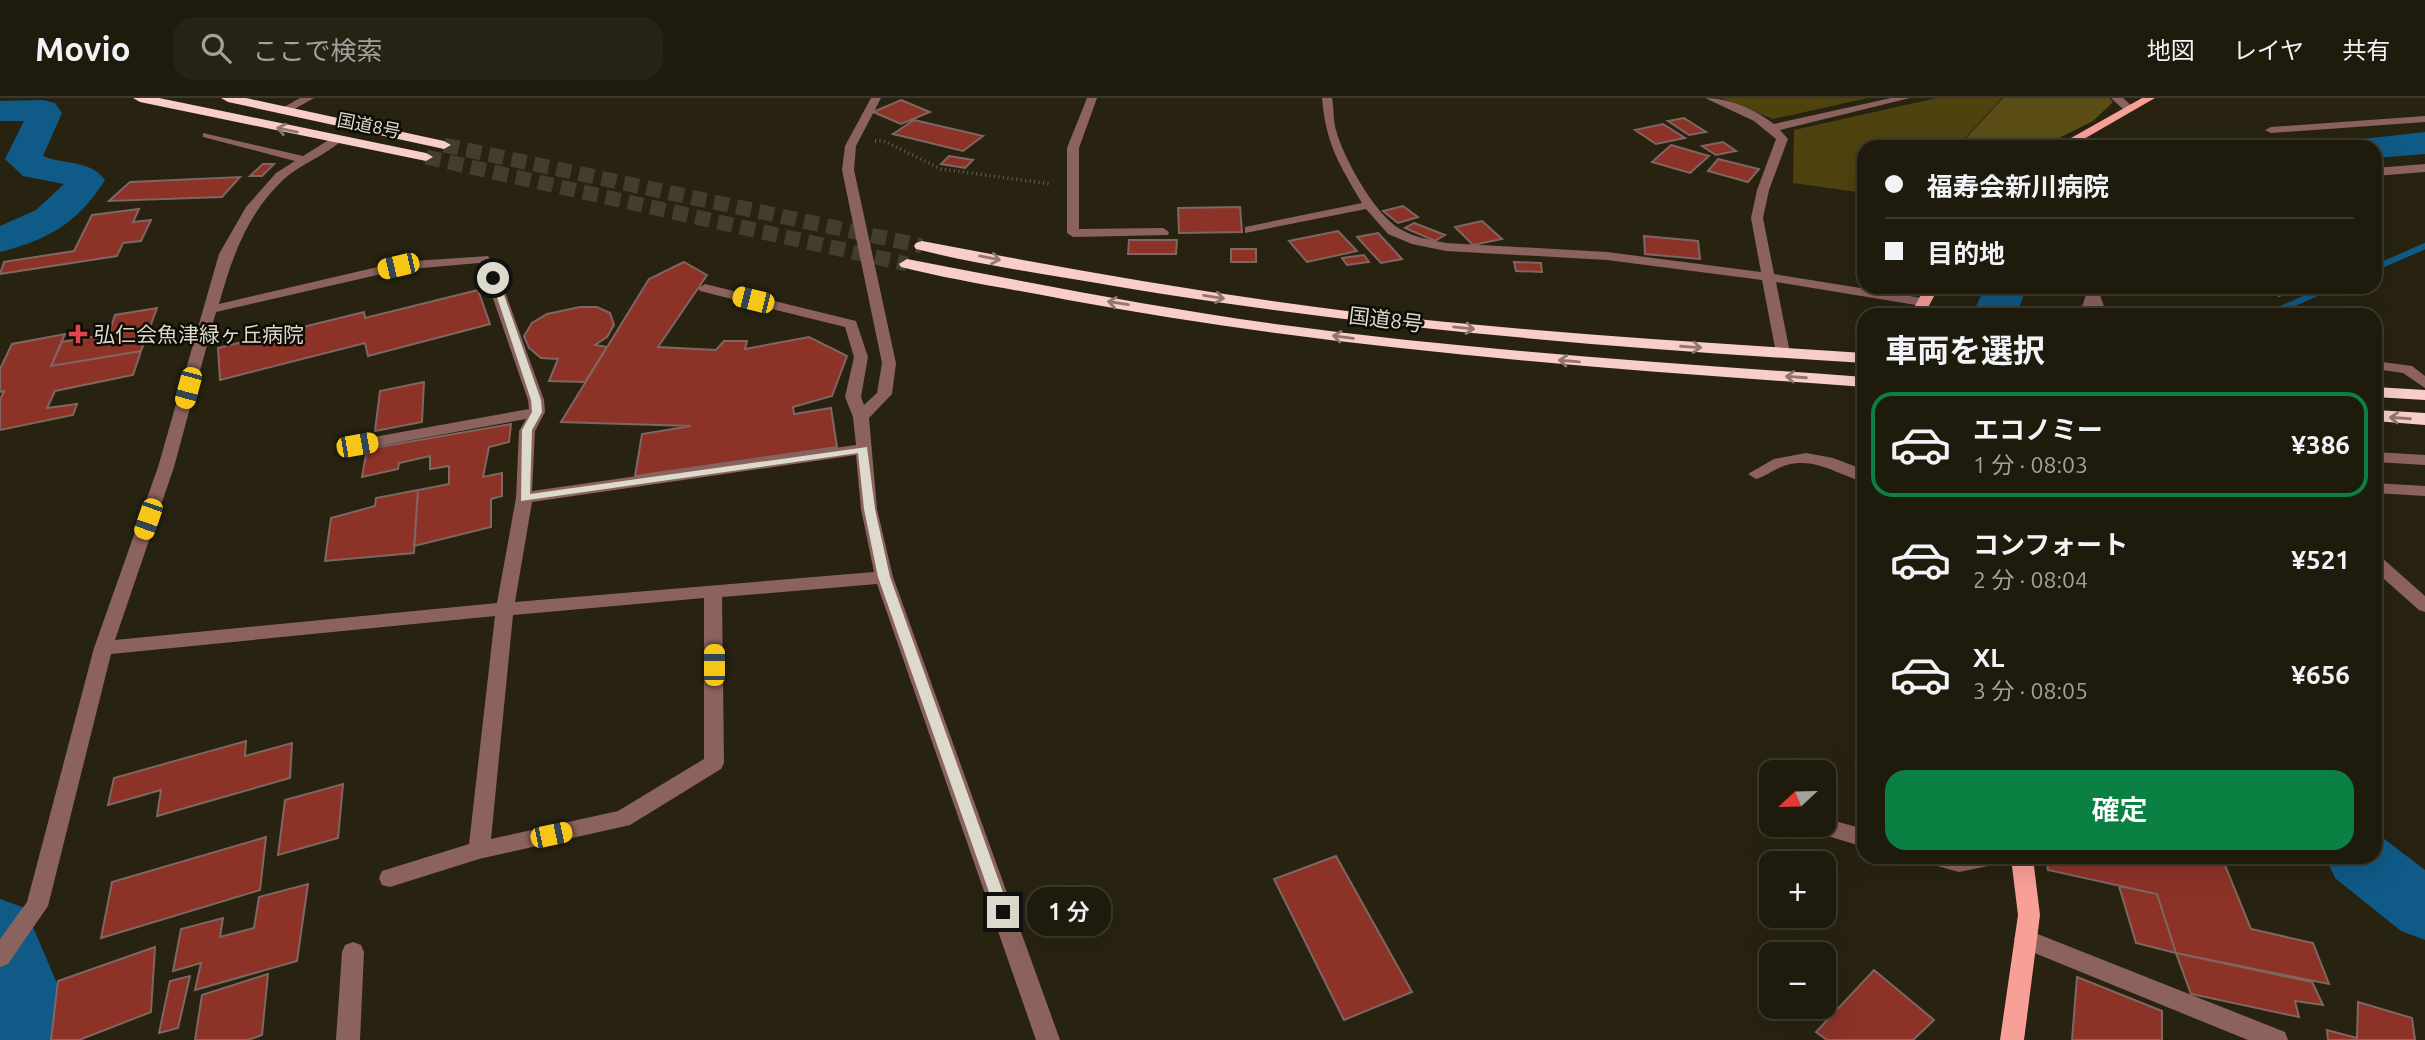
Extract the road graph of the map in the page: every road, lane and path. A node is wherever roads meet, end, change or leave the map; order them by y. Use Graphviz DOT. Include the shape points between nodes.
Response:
graph roads {
  1 [pos="140,98"];
  2 [pos="228,98"];
  3 [pos="310,98"];
  4 [pos="876,98"];
  5 [pos="1092,98"];
  6 [pos="1327,98"];
  7 [pos="1710,98"];
  8 [pos="1905,98"];
  9 [pos="2116,98"];
  10 [pos="2150,98"];
  11 [pos="2129,109"];
  12 [pos="285,110"];
  13 [pos="2425,119"];
  14 [pos="1773,128"];
  15 [pos="2271,130"];
  16 [pos="207,135"];
  17 [pos="336,140"];
  18 [pos="2074,140"];
  19 [pos="851,143"];
  20 [pos="444,145"];
  21 [pos="426,158"];
  22 [pos="304,160"];
  23 [pos="2425,168"];
  24 [pos="2382,171"];
  25 [pos="1073,187"];
  26 [pos="1369,205"];
  27 [pos="1250,230"];
  28 [pos="1163,232"];
  29 [pos="922,246"];
  30 [pos="908,264"];
  31 [pos="1770,278"];
  32 [pos="705,288"];
  33 [pos="1857,292"];
  34 [pos="1865,294"];
  35 [pos="1915,308"];
  36 [pos="209,310"];
  37 [pos="1783,353"];
  38 [pos="1857,358"];
  39 [pos="2382,366"];
  40 [pos="1857,382"];
  41 [pos="2425,384"];
  42 [pos="2382,392"];
  43 [pos="2425,395"];
  44 [pos="537,412"];
  45 [pos="2382,416"];
  46 [pos="862,417"];
  47 [pos="2425,419"];
  48 [pos="357,445"];
  49 [pos="863,449"];
  50 [pos="2382,457"];
  51 [pos="2425,460"];
  52 [pos="1756,474"];
  53 [pos="1857,474"];
  54 [pos="2382,488"];
  55 [pos="2425,491"];
  56 [pos="524,498"];
  57 [pos="2382,567"];
  58 [pos="884,577"];
  59 [pos="713,591"];
  60 [pos="2425,607"];
  61 [pos="505,609"];
  62 [pos="103,648"];
  63 [pos="1836,830"];
  64 [pos="1857,836"];
  65 [pos="479,850"];
  66 [pos="2023,864"];
  67 [pos="390,878"];
  68 [pos="2025,939"];
  69 [pos="354,952"];
  70 [pos="0,957"];
  71 [pos="348,1040"];
  72 [pos="1048,1040"];
  73 [pos="2012,1040"];
  74 [pos="2276,1040"];
  17 -- 1 [label="highway, 国道8号, one-way"];
  2 -- 12 [label="highway, 国道8号"];
  3 -- 12 [label="street"];
  4 -- 19 [label="street"];
  5 -- 25 [label="street" via="1073,148"];
  6 -- 26 [label="street" via="1338,152"];
  7 -- 14 [label="street" via="1752,114"];
  8 -- 14 [label="street"];
  9 -- 11 [label="street"];
  10 -- 11 [label="main road"];
  11 -- 18 [label="main road"];
  12 -- 20 [label="highway, 国道8号"];
  13 -- 15 [label="street"];
  14 -- 31 [label="street" via="1782,139 1757,218"];
  16 -- 22 [label="street"];
  17 -- 21 [label="highway, 国道8号"];
  17 -- 22 [label="street"];
  19 -- 25 [label="path" via="884,141 941,169"];
  19 -- 46 [label="street" via="851,188 889,363 884,394"];
  22 -- 36 [label="street" via="280,176 250,210 226,254"];
  23 -- 24 [label="street"];
  25 -- 28 [label="street" via="1073,233"];
  26 -- 27 [label="street"];
  26 -- 31 [label="street" via="1393,231 1418,242 1607,256"];
  29 -- 37 [label="highway, 国道8号, one-way" via="1303,310 1553,337"];
  40 -- 30 [label="highway, 国道8号, one-way" via="1569,362 1282,330"];
  31 -- 33 [label="street"];
  31 -- 37 [label="street"];
  32 -- 46 [label="street" via="851,324 861,357 852,397"];
  34 -- 35 [label="street"];
  36 -- 44 [label="street" via="398,266 483,259 512,328"];
  36 -- 62 [label="street" via="166,467"];
  37 -- 38 [label="highway, 国道8号"];
  39 -- 41 [label="street" via="2407,369"];
  42 -- 43 [label="highway"];
  44 -- 48 [label="street"];
  44 -- 56 [label="street" via="527,430"];
  47 -- 45 [label="highway, one-way"];
  46 -- 49 [label="street"];
  49 -- 56 [label="street"];
  49 -- 58 [label="street" via="869,509"];
  50 -- 51 [label="street"];
  52 -- 53 [label="street" via="1788,459 1842,466"];
  54 -- 55 [label="street"];
  56 -- 61 [label="street"];
  57 -- 60 [label="street"];
  58 -- 59 [label="street"];
  58 -- 72 [label="street"];
  59 -- 61 [label="street"];
  59 -- 65 [label="street" via="714,763 623,820"];
  61 -- 62 [label="street"];
  61 -- 65 [label="street"];
  62 -- 70 [label="street" via="37,906"];
  63 -- 64 [label="street"];
  65 -- 67 [label="street"];
  66 -- 68 [label="main road" via="2029,915"];
  68 -- 73 [label="main road"];
  68 -- 74 [label="street"];
  69 -- 71 [label="street"];
}
